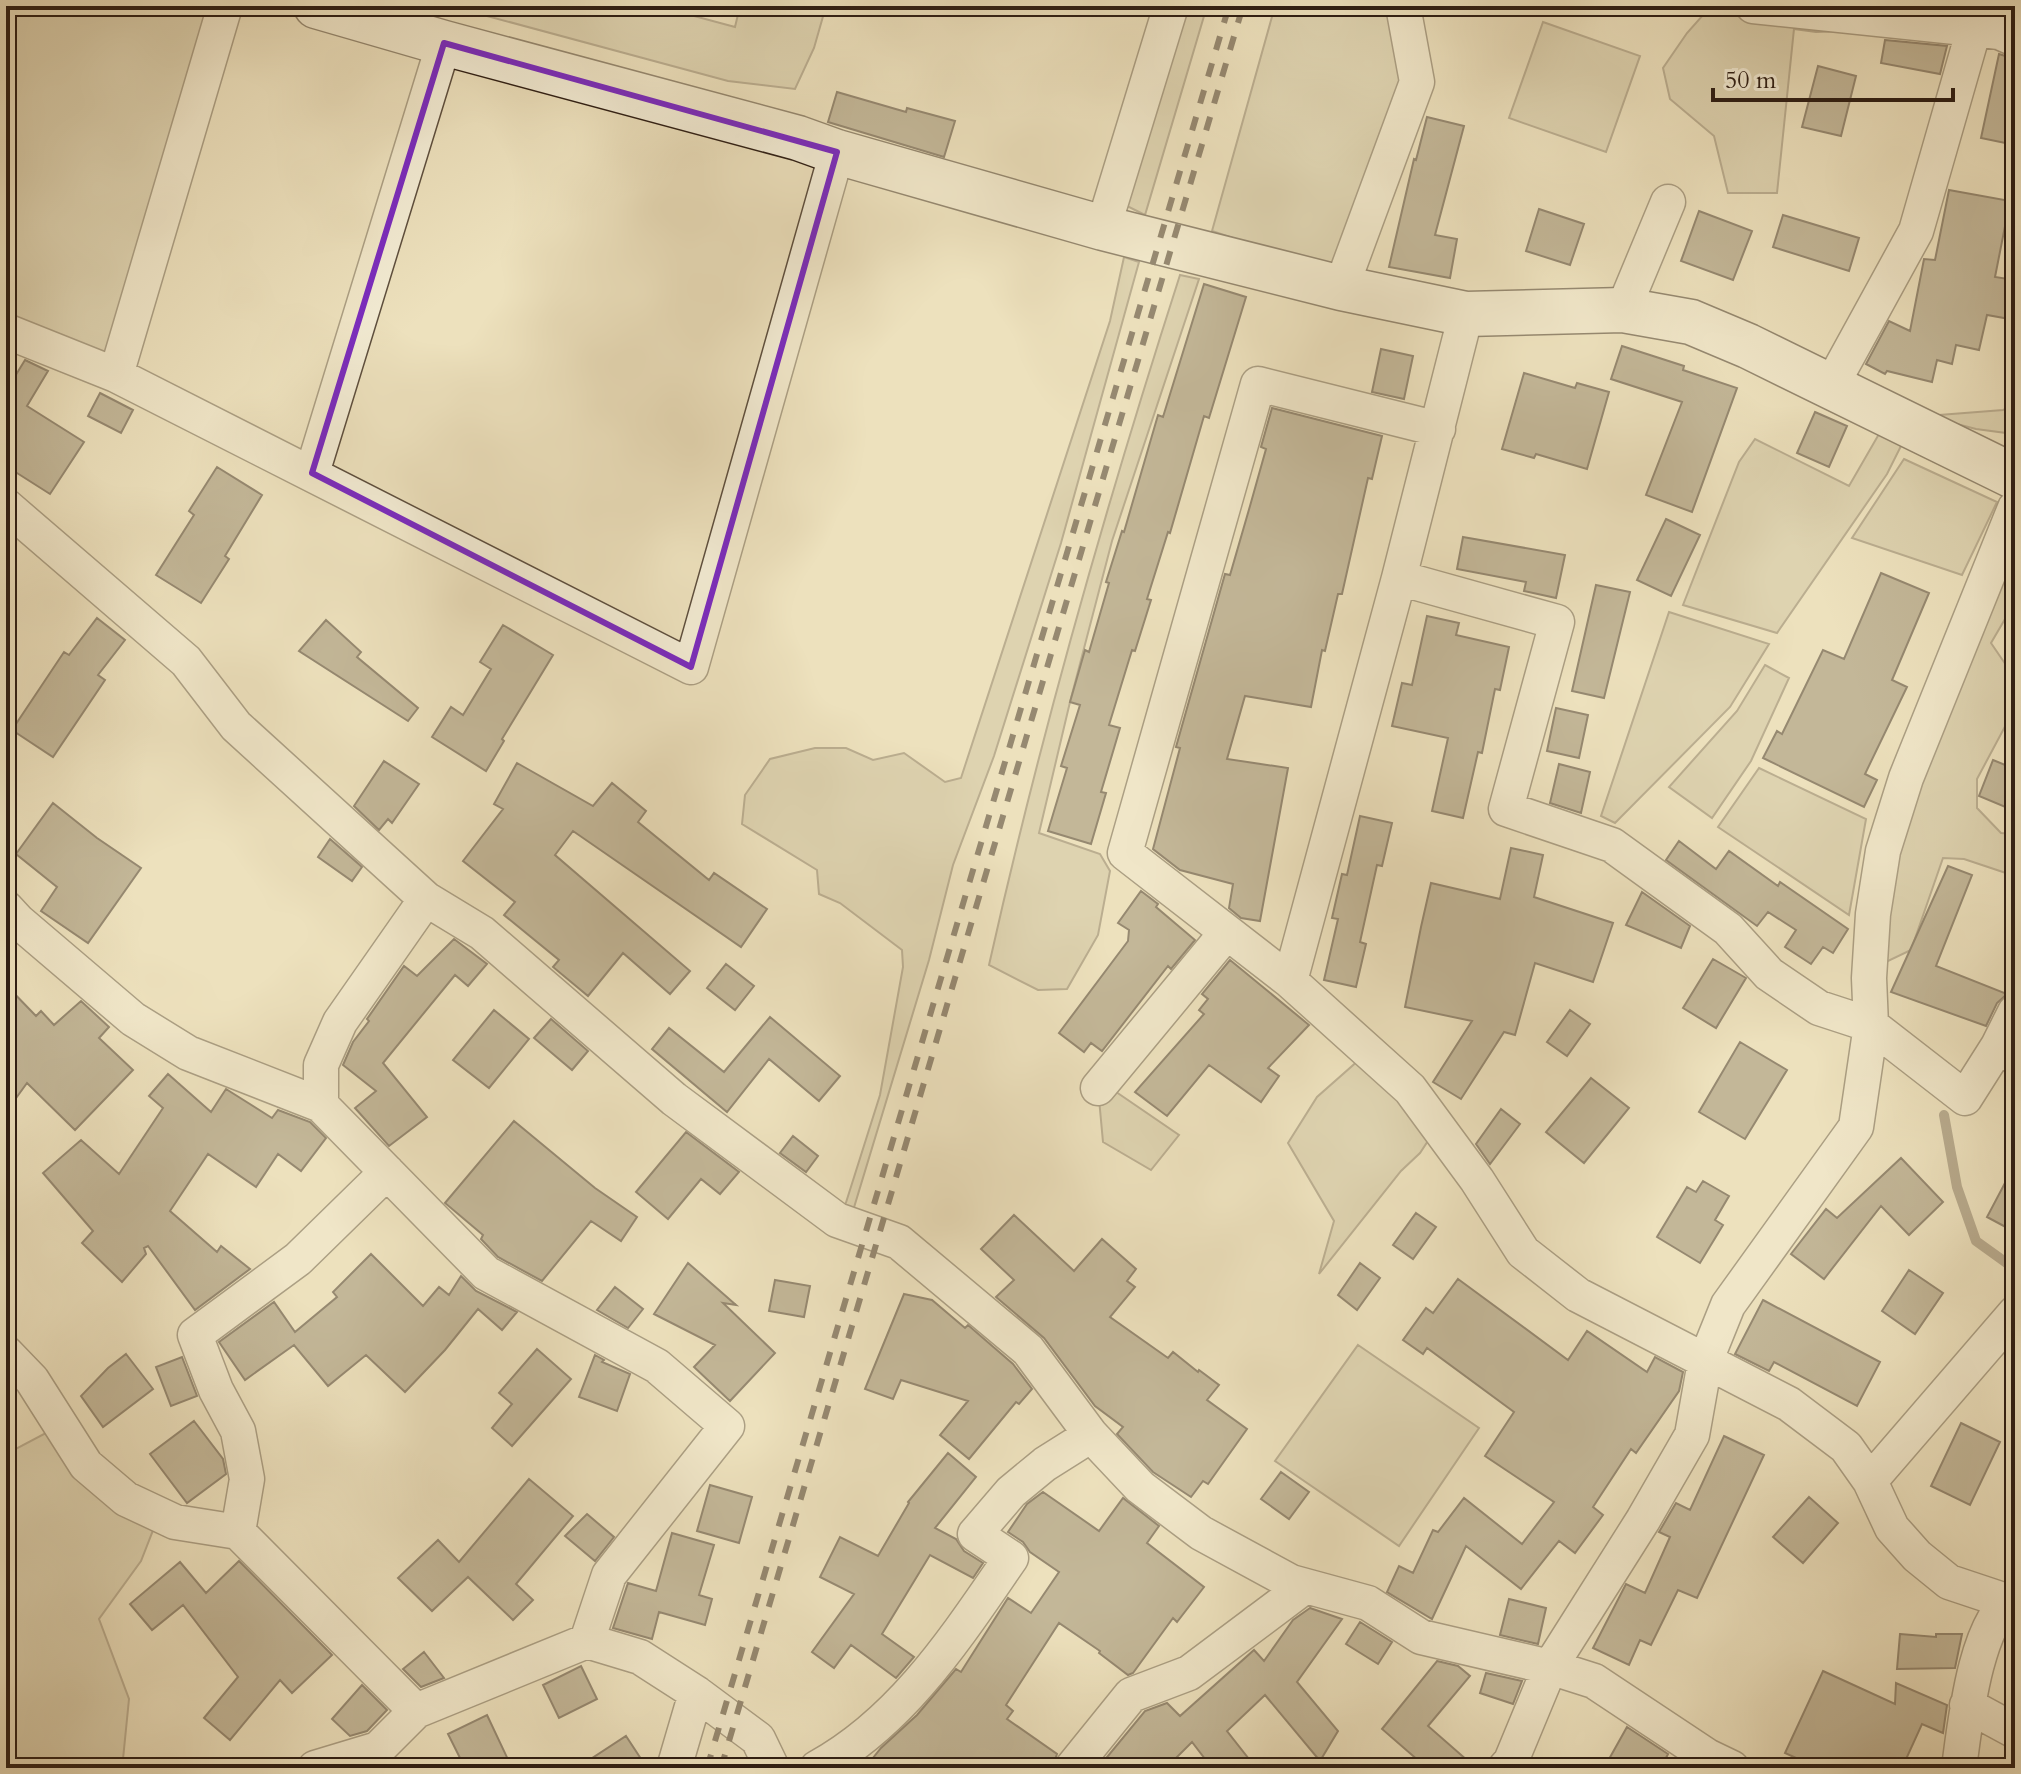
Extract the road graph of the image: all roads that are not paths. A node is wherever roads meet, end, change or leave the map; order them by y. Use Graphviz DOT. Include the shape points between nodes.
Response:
graph roads {
  1 [pos="225,6"];
  2 [pos="316,6"];
  3 [pos="1171,6"];
  4 [pos="1403,6"];
  5 [pos="1753,6"];
  6 [pos="1998,26"];
  7 [pos="444,43"];
  8 [pos="837,152"];
  9 [pos="1668,202"];
  10 [pos="1103,228"];
  11 [pos="1341,288"];
  12 [pos="1623,310"];
  13 [pos="1466,314"];
  14 [pos="6,331"];
  15 [pos="116,375"];
  16 [pos="1831,386"];
  17 [pos="1438,429"];
  18 [pos="312,473"];
  19 [pos="2015,477"];
  20 [pos="6,506"];
  21 [pos="2015,508"];
  22 [pos="1399,578"];
  23 [pos="426,899"];
  24 [pos="6,908"];
  25 [pos="1227,932"];
  26 [pos="1290,981"];
  27 [pos="2015,1012"];
  28 [pos="1871,1025"];
  29 [pos="2007,1052"];
  30 [pos="1098,1088"];
  31 [pos="321,1105"];
  32 [pos="387,1172"];
  33 [pos="2015,1313"];
  34 [pos="6,1353"];
  35 [pos="1705,1362"];
  36 [pos="1091,1435"];
  37 [pos="1870,1481"];
  38 [pos="238,1532"];
  39 [pos="1304,1587"];
  40 [pos="2011,1599"];
  41 [pos="587,1641"];
  42 [pos="1550,1667"];
  43 [pos="696,1693"];
  44 [pos="1967,1705"];
  45 [pos="416,1711"];
  46 [pos="2015,1731"];
  47 [pos="383,1758"];
  48 [pos="315,1768"];
  49 [pos="674,1768"];
  50 [pos="772,1768"];
  51 [pos="817,1768"];
  52 [pos="1072,1768"];
  53 [pos="1505,1768"];
  54 [pos="1732,1768"];
  55 [pos="1959,1768"];
  1 -- 15 [label="street"];
  2 -- 7 [label="street"];
  3 -- 10 [label="street"];
  4 -- 11 [label="street" via="1417,82"];
  5 -- 6 [label="street"];
  6 -- 16 [label="street" via="1916,231"];
  7 -- 8 [label="street"];
  7 -- 18 [label="street"];
  8 -- 10 [label="street"];
  8 -- 18 [label="street" via="691,667"];
  9 -- 12 [label="street"];
  10 -- 11 [label="street"];
  11 -- 13 [label="street"];
  12 -- 13 [label="street"];
  12 -- 16 [label="street" via="1691,322"];
  13 -- 17 [label="street"];
  14 -- 15 [label="street"];
  15 -- 18 [label="street"];
  16 -- 19 [label="street"];
  17 -- 22 [label="street"];
  17 -- 25 [label="street" via="1258,384 1125,853"];
  20 -- 23 [label="street" via="186,661 236,726"];
  21 -- 28 [label="street" via="1906,778 1883,851 1873,914"];
  22 -- 26 [label="street"];
  22 -- 28 [label="street" via="1557,622 1506,809 1612,845 1728,929 1769,974 1819,1008"];
  23 -- 31 [label="street" via="340,1022 321,1065"];
  23 -- 36 [label="street" via="482,933 674,1099 837,1220 899,1242 1028,1350"];
  24 -- 31 [label="street" via="133,1019 188,1053"];
  25 -- 26 [label="street"];
  25 -- 30 [label="street"];
  26 -- 35 [label="street" via="1410,1089 1523,1252 1578,1295"];
  27 -- 29 [label="street"];
  28 -- 29 [label="street" via="1965,1098"];
  28 -- 35 [label="street" via="1856,1127 1728,1305"];
  31 -- 32 [label="street"];
  32 -- 38 [label="street" via="298,1259 195,1335 238,1431 247,1479"];
  32 -- 41 [label="street" via="486,1273 657,1366 727,1426 609,1575"];
  33 -- 37 [label="street"];
  34 -- 38 [label="street" via="32,1380 86,1465 126,1499 175,1522"];
  35 -- 37 [label="street" via="1789,1404 1846,1447"];
  35 -- 42 [label="street" via="1692,1435"];
  36 -- 39 [label="street" via="1140,1487 1201,1533"];
  36 -- 51 [label="street" via="1011,1492 975,1534 1011,1558 948,1649 895,1708 843,1754"];
  37 -- 40 [label="street" via="1892,1528 1917,1556 1949,1582"];
  38 -- 45 [label="street"];
  39 -- 42 [label="street" via="1368,1603 1421,1637"];
  39 -- 52 [label="street" via="1189,1673 1131,1695"];
  40 -- 44 [label="street" via="1984,1641"];
  41 -- 43 [label="street" via="640,1657"];
  41 -- 45 [label="street"];
  42 -- 53 [label="street"];
  42 -- 54 [label="street" via="1594,1681"];
  43 -- 49 [label="street"];
  43 -- 50 [label="street" via="758,1739"];
  44 -- 46 [label="street"];
  44 -- 55 [label="street"];
  45 -- 47 [label="street"];
  47 -- 48 [label="street"];
}
